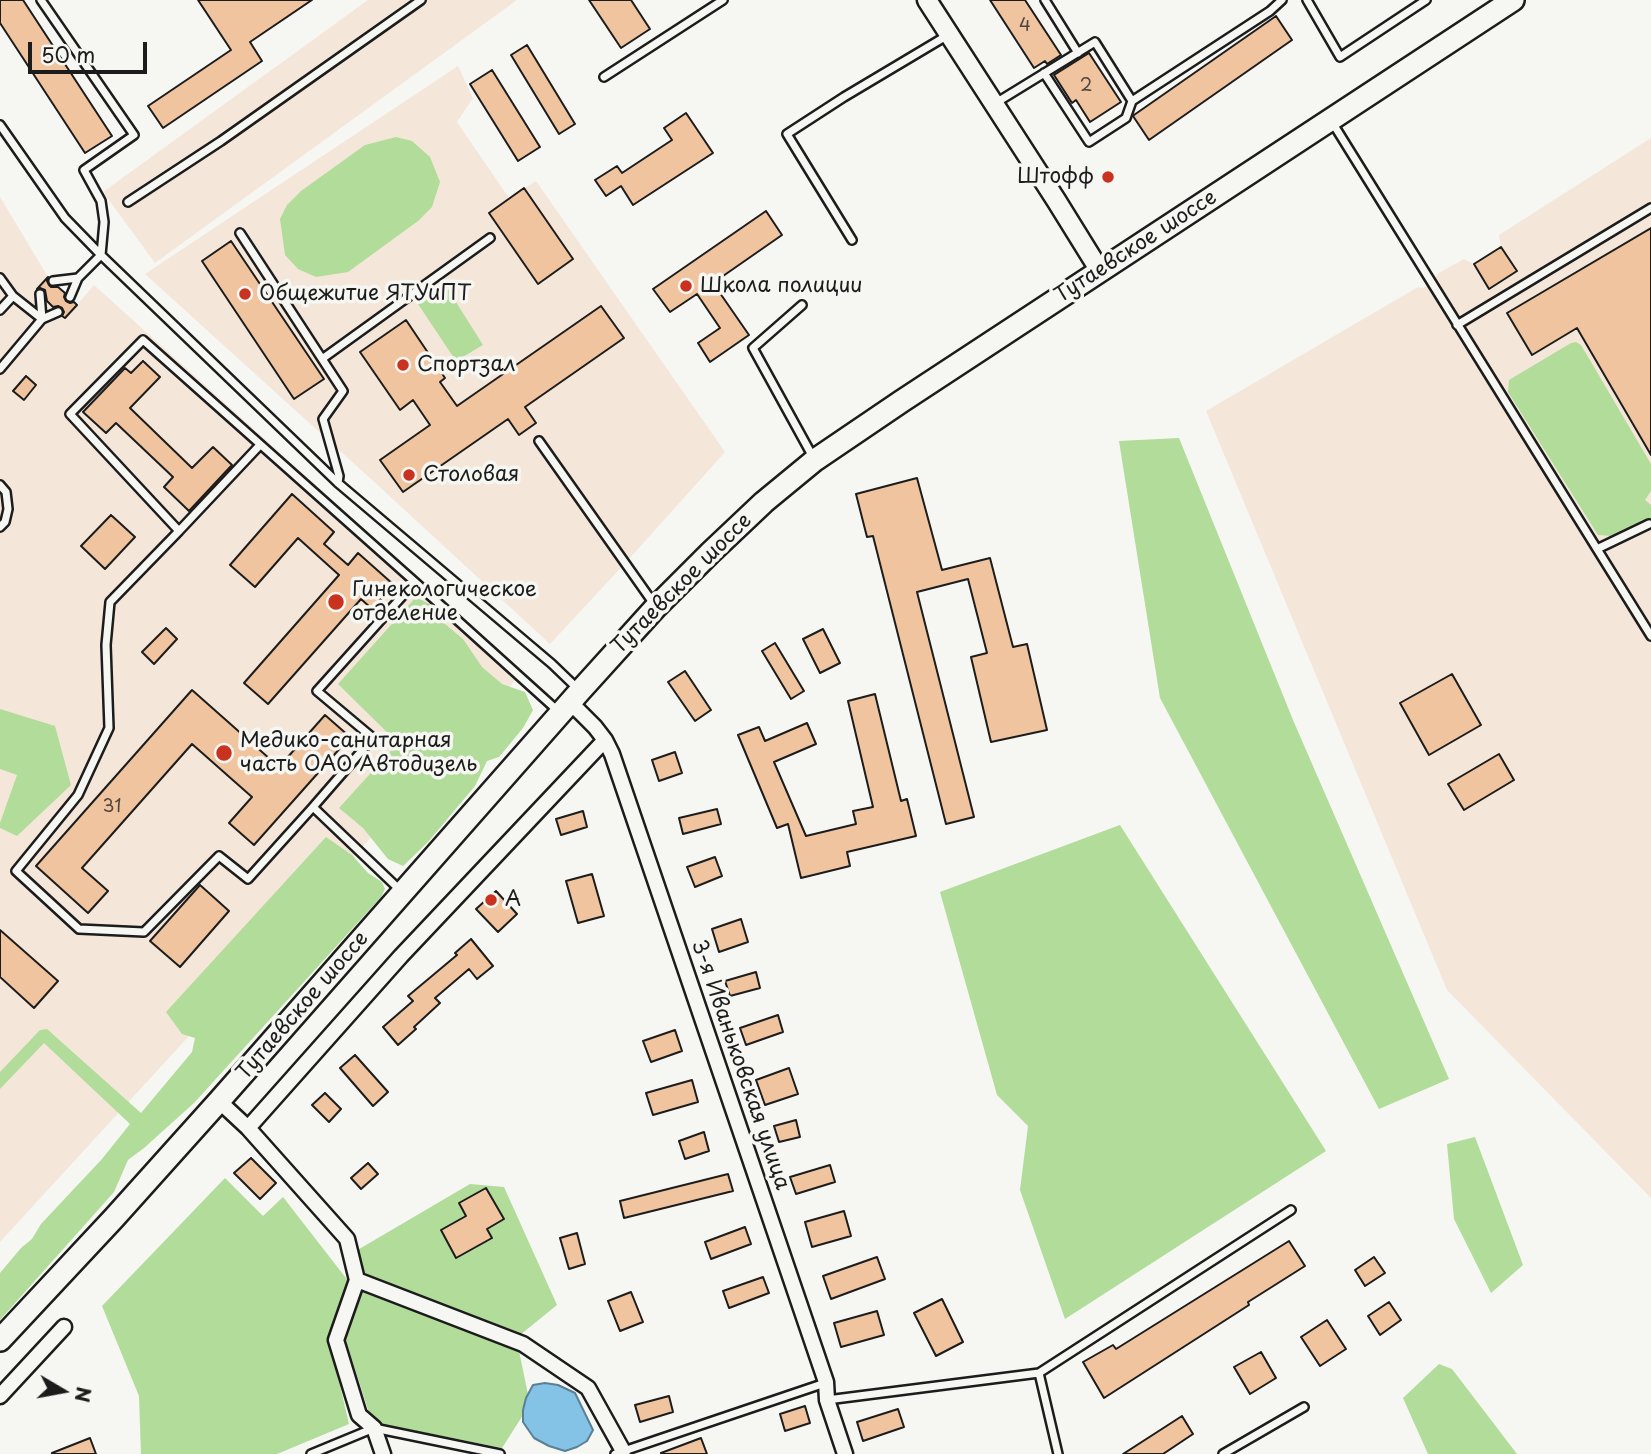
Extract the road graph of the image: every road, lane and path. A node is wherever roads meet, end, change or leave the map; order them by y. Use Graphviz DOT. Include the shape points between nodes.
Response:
graph roads {
  1 [pos="41,0"];
  2 [pos="421,0"];
  3 [pos="723,0"];
  4 [pos="927,0"];
  5 [pos="1045,0"];
  6 [pos="1282,0"];
  7 [pos="1307,0"];
  8 [pos="1426,0"];
  9 [pos="1513,0"];
  10 [pos="949,34"];
  11 [pos="1078,52"];
  12 [pos="1044,74"];
  13 [pos="604,77"];
  14 [pos="1132,101"];
  15 [pos="994,104"];
  16 [pos="1331,120"];
  17 [pos="0,125"];
  18 [pos="128,202"];
  19 [pos="1651,208"];
  20 [pos="240,233"];
  21 [pos="490,238"];
  22 [pos="852,240"];
  23 [pos="101,255"];
  24 [pos="1100,271"];
  25 [pos="0,278"];
  26 [pos="78,278"];
  27 [pos="53,281"];
  28 [pos="40,294"];
  29 [pos="13,296"];
  30 [pos="70,298"];
  31 [pos="802,305"];
  32 [pos="0,310"];
  33 [pos="58,312"];
  34 [pos="42,319"];
  35 [pos="1457,325"];
  36 [pos="322,359"];
  37 [pos="0,369"];
  38 [pos="540,441"];
  39 [pos="260,446"];
  40 [pos="815,460"];
  41 [pos="338,483"];
  42 [pos="0,485"];
  43 [pos="1649,524"];
  44 [pos="0,527"];
  45 [pos="178,531"];
  46 [pos="1597,549"];
  47 [pos="415,582"];
  48 [pos="656,607"];
  49 [pos="1651,636"];
  50 [pos="570,702"];
  51 [pos="605,740"];
  52 [pos="313,807"];
  53 [pos="404,892"];
  54 [pos="219,1101"];
  55 [pos="248,1128"];
  56 [pos="1291,1210"];
  57 [pos="357,1280"];
  58 [pos="64,1327"];
  59 [pos="0,1340"];
  60 [pos="1039,1373"];
  61 [pos="826,1382"];
  62 [pos="0,1396"];
  63 [pos="827,1400"];
  64 [pos="1304,1407"];
  65 [pos="374,1428"];
  66 [pos="619,1452"];
  67 [pos="311,1454"];
  68 [pos="383,1454"];
  69 [pos="500,1454"];
  70 [pos="845,1454"];
  71 [pos="1058,1454"];
  72 [pos="1223,1454"];
  1 -- 23 [label="lane" via="134,135 84,170 101,201"];
  2 -- 18 [label="lane"];
  3 -- 13 [label="lane"];
  4 -- 10 [label="street"];
  5 -- 11 [label="lane"];
  6 -- 14 [label="lane"];
  7 -- 8 [label="lane" via="1340,57"];
  9 -- 16 [label="main road, Тутаевское шоссе"];
  10 -- 15 [label="street"];
  10 -- 22 [label="lane" via="787,134"];
  11 -- 12 [label="lane"];
  11 -- 14 [label="lane" via="1095,42"];
  12 -- 14 [label="lane" via="1088,142 1126,118"];
  12 -- 15 [label="lane"];
  15 -- 24 [label="street"];
  16 -- 24 [label="main road, Тутаевское шоссе"];
  16 -- 35 [label="lane"];
  17 -- 23 [label="lane" via="65,218"];
  19 -- 35 [label="lane"];
  20 -- 36 [label="lane"];
  21 -- 36 [label="lane"];
  23 -- 26 [label="lane"];
  23 -- 41 [label="lane"];
  24 -- 40 [label="main road, Тутаевское шоссе"];
  25 -- 29 [label="lane"];
  26 -- 27 [label="lane"];
  26 -- 30 [label="lane"];
  28 -- 34 [label="lane"];
  29 -- 32 [label="lane"];
  29 -- 34 [label="lane"];
  31 -- 40 [label="lane" via="752,348"];
  33 -- 34 [label="lane"];
  34 -- 37 [label="lane"];
  35 -- 46 [label="lane"];
  36 -- 41 [label="lane" via="343,391 323,419"];
  38 -- 48 [label="lane"];
  39 -- 45 [label="lane"];
  39 -- 45 [label="lane" via="143,340 70,414"];
  39 -- 47 [label="lane"];
  40 -- 48 [label="main road, Тутаевское шоссе" via="764,502"];
  41 -- 50 [label="lane" via="552,664"];
  42 -- 44 [label="lane" via="8,509"];
  43 -- 46 [label="lane"];
  45 -- 52 [label="lane" via="110,602 108,728 78,795 16,871 79,929 144,932 219,856 248,879"];
  46 -- 49 [label="lane"];
  47 -- 50 [label="lane"];
  47 -- 52 [label="lane" via="317,691 373,738"];
  48 -- 50 [label="main road, Тутаевское шоссе"];
  50 -- 51 [label="street, 3-я Иваньковская улица"];
  50 -- 53 [label="main road, Тутаевское шоссе"];
  51 -- 55 [label="street" via="401,956"];
  51 -- 61 [label="street, 3-я Иваньковская улица"];
  52 -- 53 [label="lane"];
  53 -- 54 [label="main road, Тутаевское шоссе"];
  54 -- 55 [label="street"];
  54 -- 59 [label="main road, Тутаевское шоссе"];
  55 -- 57 [label="street" via="347,1239"];
  56 -- 60 [label="lane"];
  57 -- 65 [label="street" via="336,1340 359,1415"];
  57 -- 66 [label="street" via="523,1344 588,1388"];
  58 -- 62 [label="street"];
  60 -- 63 [label="lane"];
  60 -- 71 [label="lane"];
  61 -- 63 [label="street, 3-я Иваньковская улица"];
  61 -- 66 [label="lane"];
  63 -- 70 [label="street, 3-я Иваньковская улица"];
  64 -- 72 [label="lane"];
  65 -- 67 [label="lane"];
  65 -- 68 [label="street"];
  65 -- 69 [label="lane"];
}
